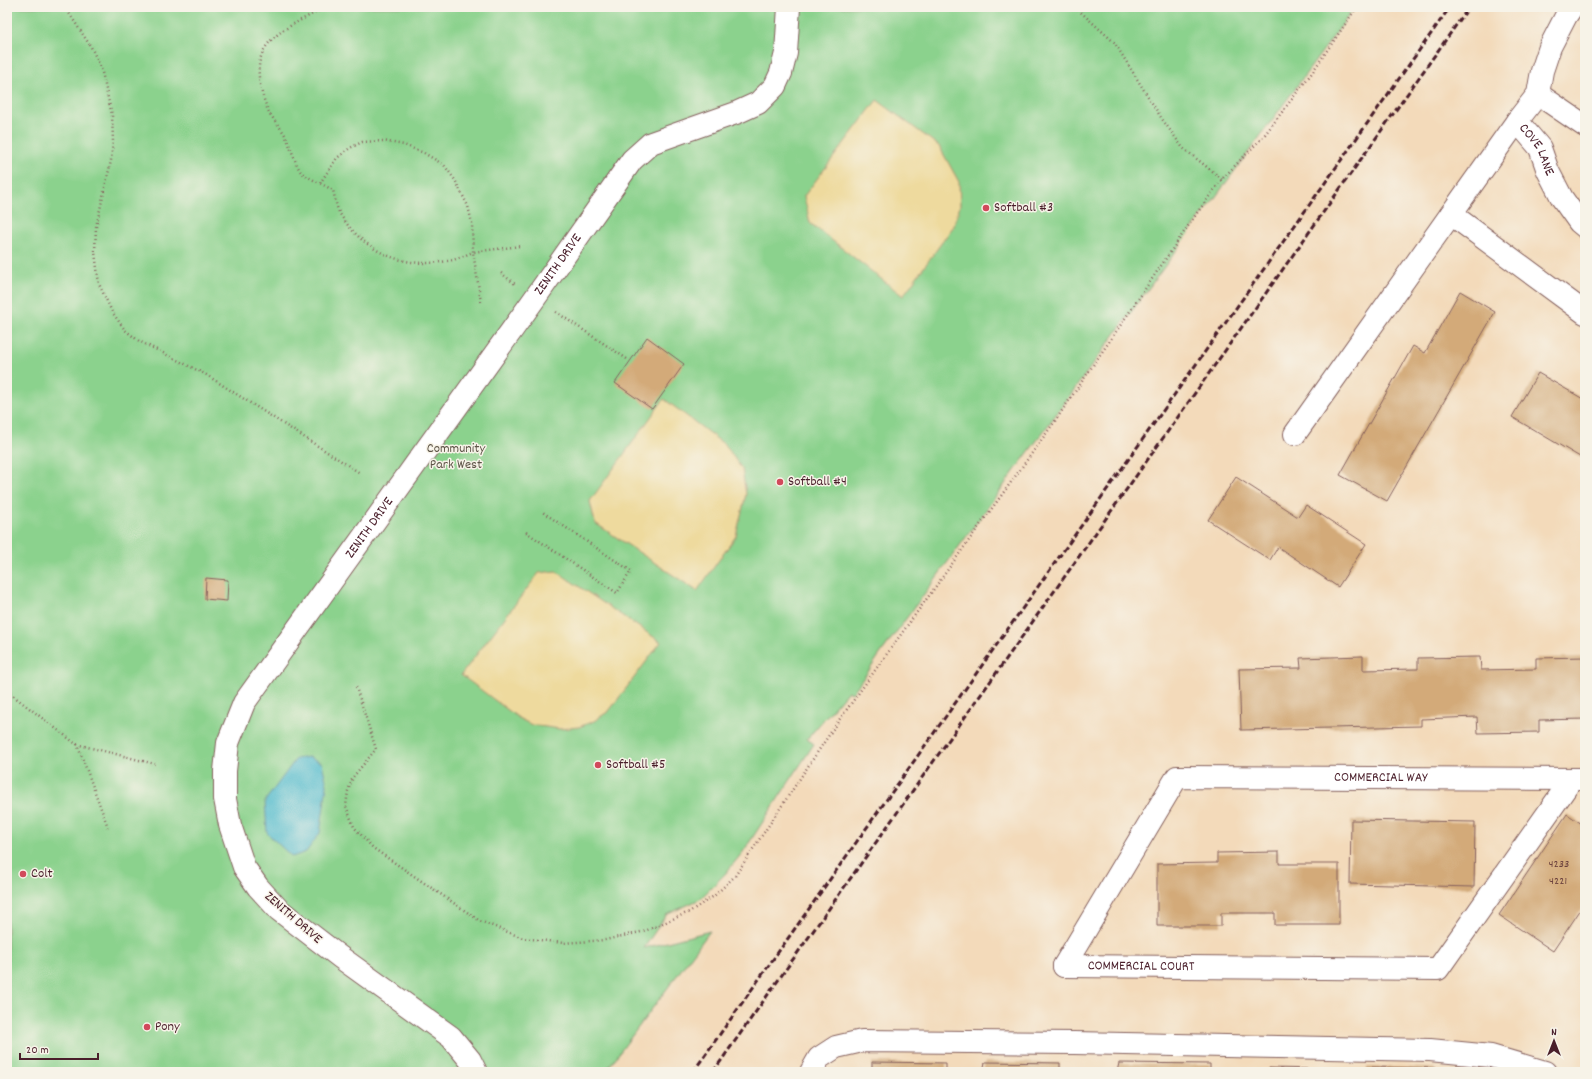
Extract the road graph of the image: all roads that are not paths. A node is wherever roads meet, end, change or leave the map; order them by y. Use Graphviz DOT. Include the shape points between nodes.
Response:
graph roads {
  1 [pos="789,7"];
  2 [pos="1572,7"];
  3 [pos="1538,94"];
  4 [pos="1517,122"];
  5 [pos="1585,126"];
  6 [pos="1451,214"];
  7 [pos="1585,227"];
  8 [pos="1585,313"];
  9 [pos="1295,434"];
  10 [pos="1177,777"];
  11 [pos="1578,779"];
  12 [pos="476,1072"];
  13 [pos="812,1072"];
  14 [pos="1545,1072"];
  1 -- 12 [label="street, ZENITH DRIVE" via="785,58 775,86 758,103 651,143 632,160 244,703 228,743 225,799 230,825 244,867 258,887 280,910 334,952 451,1037 470,1060"];
  2 -- 3 [label="street, COVE LANE" via="1550,47"];
  3 -- 4 [label="street, COVE LANE"];
  3 -- 5 [label="street"];
  4 -- 6 [label="street"];
  4 -- 7 [label="street, COVE LANE" via="1540,148 1562,198"];
  6 -- 8 [label="street"];
  6 -- 9 [label="street"];
  10 -- 11 [label="street, COMMERCIAL WAY"];
  10 -- 11 [label="street, COMMERCIAL COURT" via="1064,966 1438,969"];
  13 -- 14 [label="street" via="819,1058 836,1047 862,1041 919,1041 1430,1050 1491,1056"];
}
